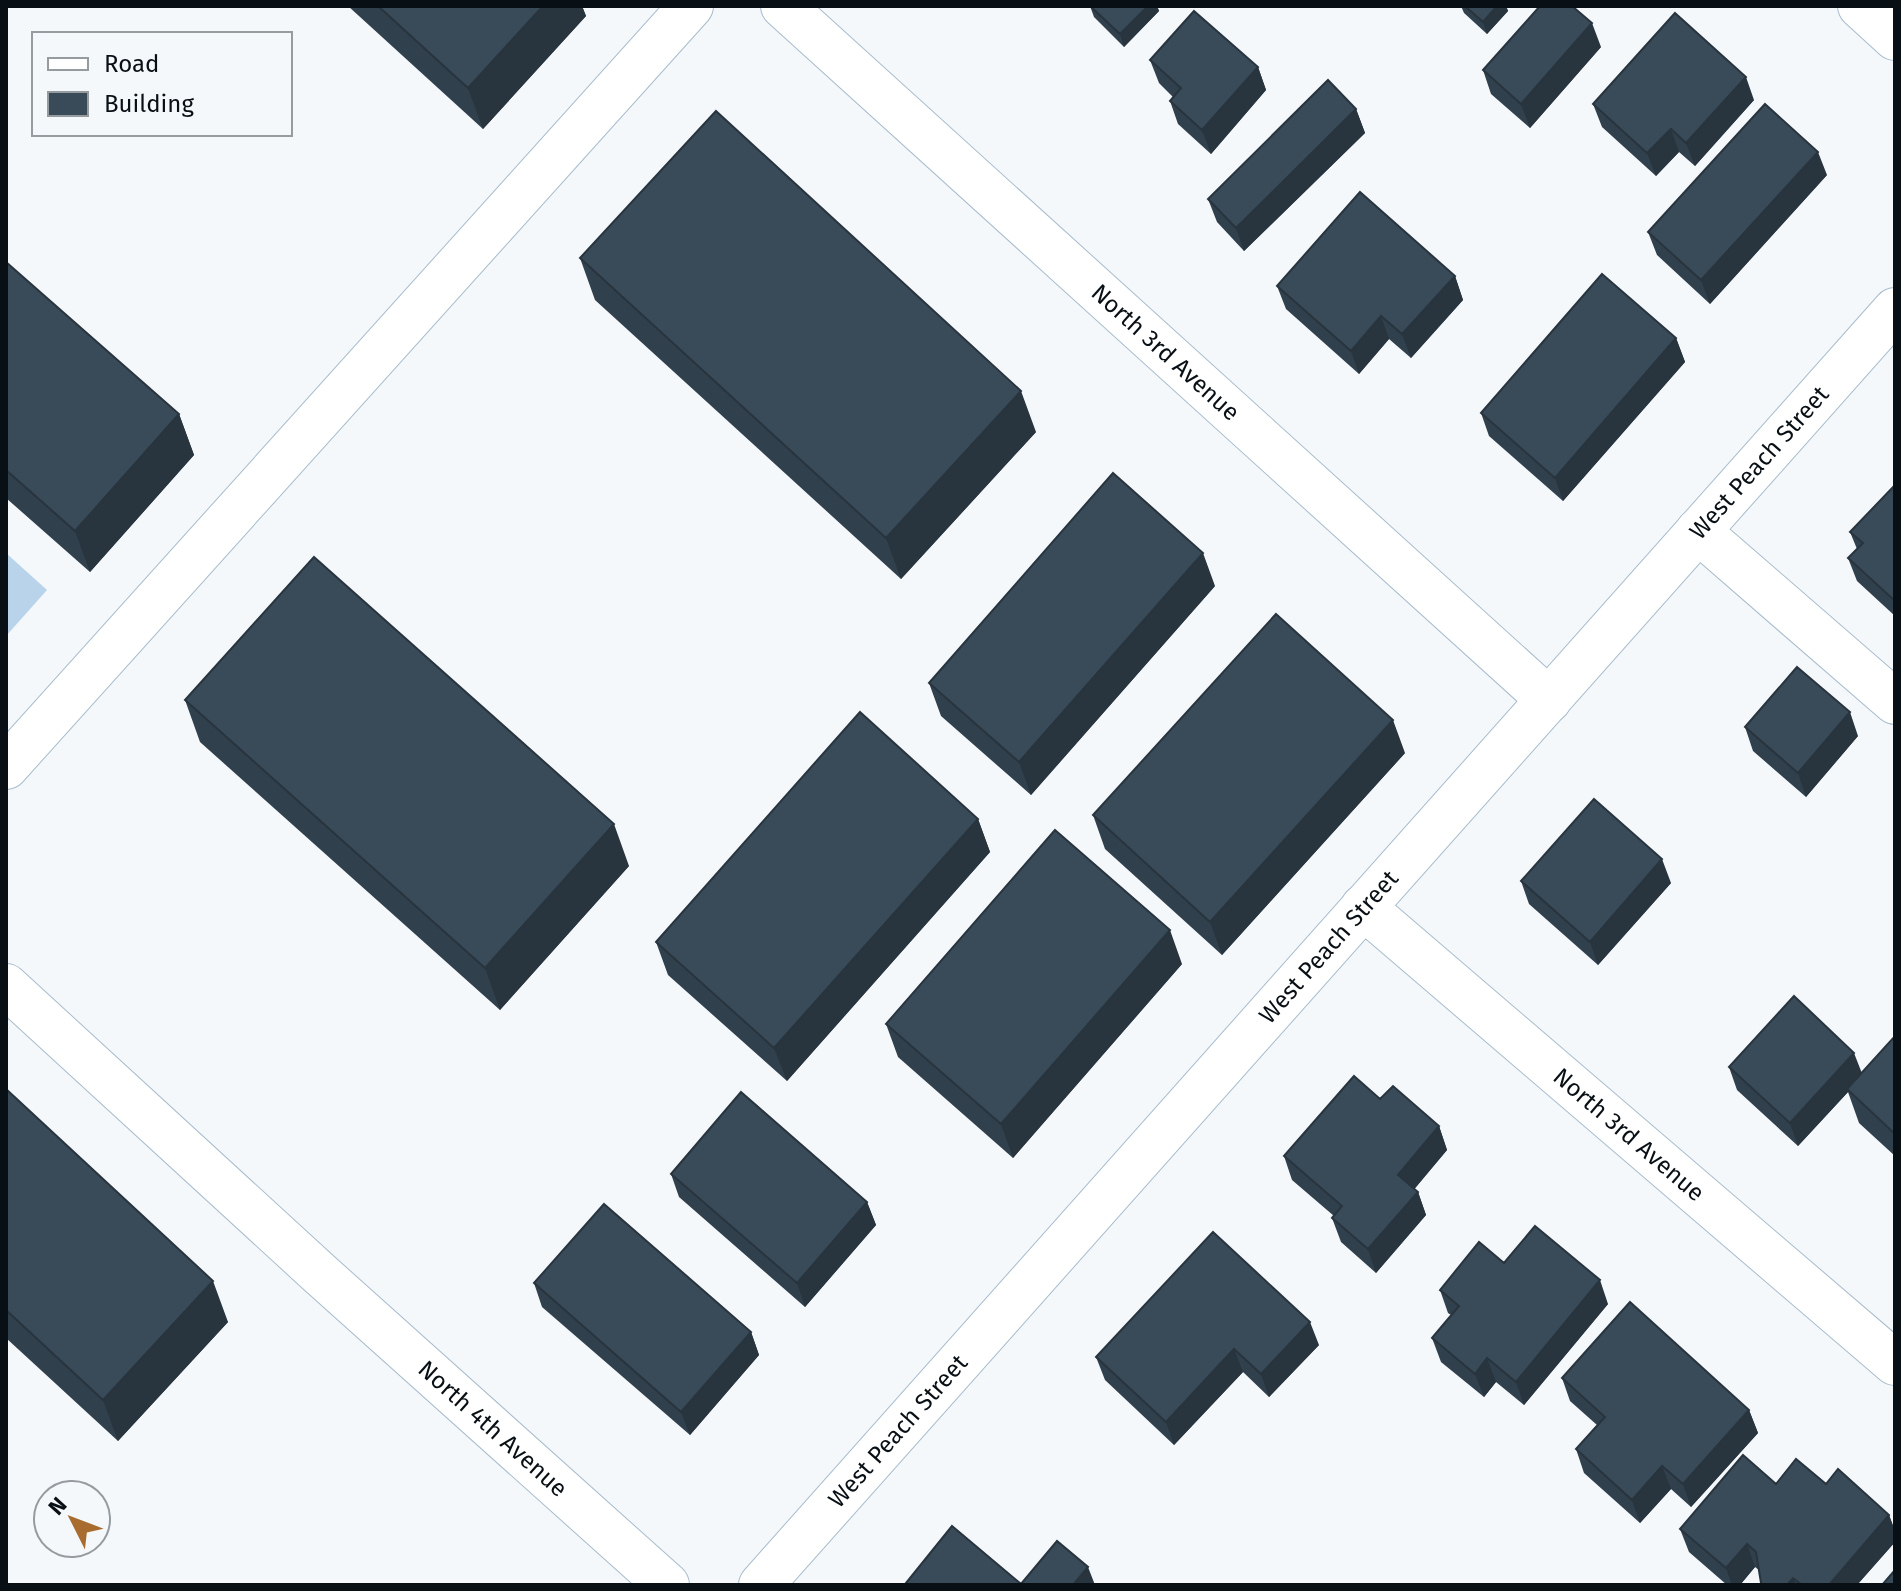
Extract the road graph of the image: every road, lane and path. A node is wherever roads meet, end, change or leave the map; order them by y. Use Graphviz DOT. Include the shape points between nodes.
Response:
graph roads {
  1 [pos="691,6"];
  2 [pos="783,6"];
  3 [pos="1860,6"];
  4 [pos="1895,38"];
  5 [pos="1895,310"];
  6 [pos="1698,531"];
  7 [pos="1549,700"];
  8 [pos="1895,702"];
  9 [pos="6,767"];
  10 [pos="1363,907"];
  11 [pos="6,986"];
  12 [pos="1895,1363"];
  13 [pos="667,1585"];
  14 [pos="761,1585"];
  1 -- 9 [label="street"];
  2 -- 7 [label="street, North 3rd Avenue"];
  3 -- 4 [label="street"];
  5 -- 6 [label="street, West Peach Street"];
  6 -- 7 [label="street, West Peach Street"];
  6 -- 8 [label="street"];
  7 -- 10 [label="street, West Peach Street"];
  10 -- 12 [label="street, North 3rd Avenue"];
  10 -- 14 [label="street, West Peach Street"];
  11 -- 13 [label="street, North 4th Avenue"];
}
